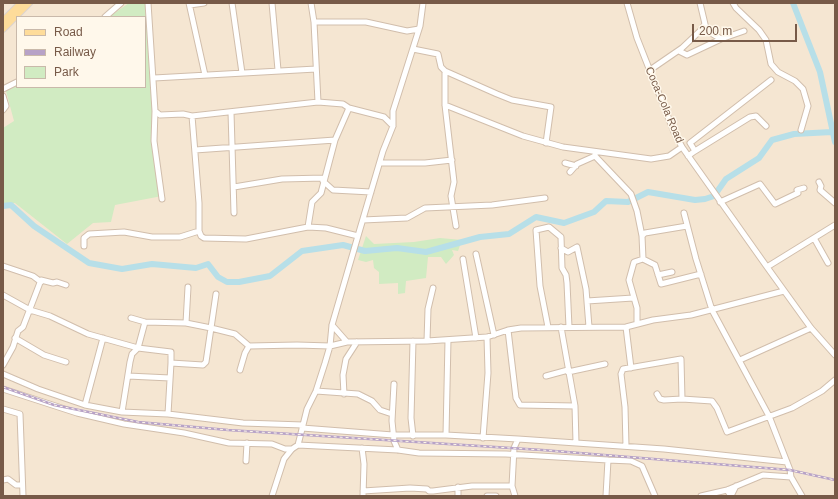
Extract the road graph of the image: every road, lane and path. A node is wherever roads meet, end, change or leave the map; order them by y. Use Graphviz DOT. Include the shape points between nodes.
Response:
graph roads {
  1 [pos="21,3"];
  2 [pos="29,3"];
  3 [pos="121,3"];
  4 [pos="148,3"];
  5 [pos="204,3"];
  6 [pos="232,3"];
  7 [pos="272,3"];
  8 [pos="311,3"];
  9 [pos="423,3"];
  10 [pos="627,3"];
  11 [pos="700,3"];
  12 [pos="733,3"];
  13 [pos="190,4"];
  14 [pos="16,16"];
  15 [pos="16,16"];
  16 [pos="106,16"];
  17 [pos="3,21"];
  18 [pos="314,22"];
  19 [pos="704,25"];
  20 [pos="419,29"];
  21 [pos="3,30"];
  22 [pos="744,31"];
  23 [pos="720,39"];
  24 [pos="413,49"];
  25 [pos="679,50"];
  26 [pos="316,69"];
  27 [pos="278,70"];
  28 [pos="650,70"];
  29 [pos="445,71"];
  30 [pos="242,73"];
  31 [pos="205,75"];
  32 [pos="154,78"];
  33 [pos="771,80"];
  34 [pos="16,82"];
  35 [pos="3,89"];
  36 [pos="3,96"];
  37 [pos="318,102"];
  38 [pos="445,106"];
  39 [pos="349,108"];
  40 [pos="3,110"];
  41 [pos="156,111"];
  42 [pos="393,111"];
  43 [pos="231,112"];
  44 [pos="192,116"];
  45 [pos="384,117"];
  46 [pos="394,126"];
  47 [pos="766,126"];
  48 [pos="801,130"];
  49 [pos="335,140"];
  50 [pos="546,143"];
  51 [pos="682,147"];
  52 [pos="232,148"];
  53 [pos="195,150"];
  54 [pos="695,151"];
  55 [pos="595,153"];
  56 [pos="688,156"];
  57 [pos="452,160"];
  58 [pos="380,163"];
  59 [pos="565,163"];
  60 [pos="576,166"];
  61 [pos="570,172"];
  62 [pos="324,179"];
  63 [pos="818,182"];
  64 [pos="234,186"];
  65 [pos="804,188"];
  66 [pos="333,190"];
  67 [pos="371,192"];
  68 [pos="320,193"];
  69 [pos="545,198"];
  70 [pos="162,199"];
  71 [pos="718,200"];
  72 [pos="835,203"];
  73 [pos="453,207"];
  74 [pos="234,213"];
  75 [pos="684,213"];
  76 [pos="363,220"];
  77 [pos="835,225"];
  78 [pos="456,226"];
  79 [pos="687,226"];
  80 [pos="308,227"];
  81 [pos="199,231"];
  82 [pos="358,236"];
  83 [pos="642,236"];
  84 [pos="814,238"];
  85 [pos="84,246"];
  86 [pos="561,248"];
  87 [pos="476,254"];
  88 [pos="463,259"];
  89 [pos="643,259"];
  90 [pos="828,263"];
  91 [pos="3,266"];
  92 [pos="767,268"];
  93 [pos="672,272"];
  94 [pos="700,274"];
  95 [pos="658,275"];
  96 [pos="41,282"];
  97 [pos="66,285"];
  98 [pos="188,287"];
  99 [pos="433,288"];
  100 [pos="784,291"];
  101 [pos="216,294"];
  102 [pos="3,295"];
  103 [pos="633,298"];
  104 [pos="587,301"];
  105 [pos="30,310"];
  106 [pos="712,310"];
  107 [pos="131,318"];
  108 [pos="145,322"];
  109 [pos="186,323"];
  110 [pos="637,324"];
  111 [pos="332,325"];
  112 [pos="548,327"];
  113 [pos="562,327"];
  114 [pos="589,327"];
  115 [pos="626,327"];
  116 [pos="211,328"];
  117 [pos="569,328"];
  118 [pos="811,328"];
  119 [pos="508,330"];
  120 [pos="494,335"];
  121 [pos="487,337"];
  122 [pos="15,338"];
  123 [pos="103,338"];
  124 [pos="476,338"];
  125 [pos="448,340"];
  126 [pos="414,341"];
  127 [pos="427,341"];
  128 [pos="346,342"];
  129 [pos="357,342"];
  130 [pos="249,346"];
  131 [pos="330,346"];
  132 [pos="138,348"];
  133 [pos="835,356"];
  134 [pos="740,360"];
  135 [pos="66,362"];
  136 [pos="171,363"];
  137 [pos="605,364"];
  138 [pos="3,365"];
  139 [pos="631,368"];
  140 [pos="240,370"];
  141 [pos="568,371"];
  142 [pos="3,374"];
  143 [pos="128,376"];
  144 [pos="546,376"];
  145 [pos="170,378"];
  146 [pos="835,380"];
  147 [pos="394,384"];
  148 [pos="3,389"];
  149 [pos="316,391"];
  150 [pos="344,394"];
  151 [pos="657,394"];
  152 [pos="682,399"];
  153 [pos="85,404"];
  154 [pos="575,406"];
  155 [pos="3,409"];
  156 [pos="122,412"];
  157 [pos="168,414"];
  158 [pos="392,414"];
  159 [pos="769,416"];
  160 [pos="302,426"];
  161 [pos="393,435"];
  162 [pos="446,435"];
  163 [pos="413,436"];
  164 [pos="483,438"];
  165 [pos="518,439"];
  166 [pos="247,443"];
  167 [pos="576,443"];
  168 [pos="298,445"];
  169 [pos="626,446"];
  170 [pos="362,448"];
  171 [pos="292,449"];
  172 [pos="398,450"];
  173 [pos="514,455"];
  174 [pos="608,460"];
  175 [pos="246,461"];
  176 [pos="787,462"];
  177 [pos="791,477"];
  178 [pos="3,480"];
  179 [pos="22,485"];
  180 [pos="512,486"];
  181 [pos="458,487"];
  182 [pos="363,494"];
  183 [pos="430,494"];
  184 [pos="23,496"];
  185 [pos="272,496"];
  186 [pos="458,496"];
  187 [pos="487,496"];
  188 [pos="496,496"];
  189 [pos="515,496"];
  190 [pos="606,496"];
  191 [pos="655,496"];
  192 [pos="701,496"];
  193 [pos="802,496"];
  1 -- 17 [label="main road"];
  2 -- 15 [label="main road"];
  3 -- 16 [label="street"];
  4 -- 32 [label="street"];
  5 -- 13 [label="street"];
  6 -- 30 [label="street"];
  7 -- 27 [label="street"];
  8 -- 18 [label="street"];
  9 -- 20 [label="street"];
  10 -- 28 [label="street, Coca-Cola Road"];
  11 -- 19 [label="street"];
  12 -- 48 [label="street" via="760,30 766,40 771,64 803,89 808,106"];
  13 -- 31 [label="street"];
  14 -- 21 [label="main road"];
  18 -- 20 [label="street" via="366,22 407,31"];
  18 -- 26 [label="street"];
  19 -- 23 [label="street"];
  19 -- 25 [label="street" via="693,40"];
  20 -- 24 [label="street"];
  22 -- 23 [label="street"];
  23 -- 25 [label="street" via="687,55"];
  24 -- 29 [label="street" via="438,54 441,67"];
  24 -- 42 [label="street"];
  25 -- 28 [label="street"];
  26 -- 27 [label="street"];
  26 -- 37 [label="street"];
  27 -- 30 [label="street"];
  28 -- 51 [label="street, Coca-Cola Road"];
  29 -- 38 [label="street"];
  29 -- 50 [label="street" via="512,100 551,107"];
  30 -- 31 [label="street"];
  31 -- 32 [label="street"];
  32 -- 41 [label="street"];
  33 -- 54 [label="street" via="690,143"];
  34 -- 35 [label="street"];
  36 -- 40 [label="street" via="6,106"];
  37 -- 39 [label="street" via="343,104"];
  37 -- 43 [label="street"];
  38 -- 50 [label="street"];
  38 -- 57 [label="street"];
  39 -- 45 [label="street"];
  39 -- 49 [label="street"];
  41 -- 44 [label="street" via="164,116"];
  41 -- 70 [label="street" via="154,141"];
  42 -- 45 [label="street"];
  42 -- 46 [label="street"];
  43 -- 44 [label="street"];
  43 -- 52 [label="street"];
  44 -- 53 [label="street"];
  45 -- 46 [label="street"];
  46 -- 58 [label="street"];
  47 -- 54 [label="street" via="756,116 750,116"];
  49 -- 52 [label="street" via="293,144 270,143"];
  49 -- 62 [label="street"];
  50 -- 55 [label="street"];
  51 -- 55 [label="street" via="669,156 651,159"];
  51 -- 56 [label="street, Coca-Cola Road"];
  52 -- 53 [label="street"];
  52 -- 64 [label="street"];
  53 -- 81 [label="street"];
  54 -- 56 [label="street"];
  55 -- 60 [label="street"];
  55 -- 83 [label="street" via="631,194"];
  56 -- 71 [label="street, Coca-Cola Road"];
  57 -- 58 [label="street"];
  57 -- 73 [label="street"];
  58 -- 67 [label="street"];
  59 -- 60 [label="street"];
  60 -- 61 [label="street"];
  62 -- 64 [label="street" via="282,179"];
  62 -- 66 [label="street"];
  62 -- 68 [label="street"];
  63 -- 72 [label="street" via="822,186 820,190"];
  64 -- 74 [label="street"];
  65 -- 71 [label="street" via="775,204 760,184"];
  66 -- 67 [label="street"];
  66 -- 68 [label="street"];
  67 -- 76 [label="street"];
  68 -- 80 [label="street" via="312,202"];
  69 -- 73 [label="street"];
  71 -- 92 [label="street, Coca-Cola Road"];
  73 -- 76 [label="street" via="425,208 407,218"];
  73 -- 78 [label="street"];
  75 -- 79 [label="street"];
  76 -- 82 [label="street"];
  77 -- 84 [label="street"];
  79 -- 83 [label="street" via="645,233"];
  79 -- 94 [label="street"];
  80 -- 81 [label="street" via="246,239 204,238"];
  80 -- 82 [label="street" via="326,228"];
  81 -- 85 [label="street" via="180,237 152,237 124,232 89,234 84,238"];
  82 -- 111 [label="street"];
  83 -- 89 [label="street"];
  84 -- 90 [label="street"];
  84 -- 92 [label="street"];
  86 -- 104 [label="street" via="568,252 576,247"];
  86 -- 112 [label="street" via="559,234 549,227 536,230 540,286"];
  86 -- 117 [label="street" via="562,268 567,283"];
  87 -- 120 [label="street"];
  88 -- 124 [label="street"];
  89 -- 95 [label="street" via="655,265"];
  89 -- 103 [label="street" via="634,262 630,273"];
  91 -- 96 [label="street" via="33,276"];
  92 -- 100 [label="street, Coca-Cola Road"];
  93 -- 95 [label="street"];
  94 -- 95 [label="street" via="663,284"];
  94 -- 106 [label="street"];
  96 -- 97 [label="street" via="44,280"];
  96 -- 105 [label="street"];
  98 -- 109 [label="street"];
  99 -- 127 [label="street" via="428,309"];
  100 -- 106 [label="street"];
  100 -- 118 [label="street, Coca-Cola Road"];
  101 -- 116 [label="street"];
  102 -- 105 [label="street"];
  103 -- 104 [label="street"];
  103 -- 110 [label="street" via="637,308"];
  104 -- 114 [label="street"];
  105 -- 122 [label="street"];
  105 -- 123 [label="street"];
  106 -- 110 [label="street"];
  106 -- 134 [label="street"];
  107 -- 108 [label="street"];
  108 -- 109 [label="street"];
  108 -- 132 [label="street"];
  109 -- 116 [label="street"];
  110 -- 115 [label="street"];
  111 -- 128 [label="street"];
  111 -- 131 [label="street"];
  112 -- 113 [label="street"];
  112 -- 119 [label="street"];
  113 -- 117 [label="street"];
  113 -- 141 [label="street"];
  114 -- 115 [label="street"];
  114 -- 117 [label="street"];
  115 -- 139 [label="street"];
  116 -- 130 [label="street" via="235,334"];
  116 -- 136 [label="street" via="205,364"];
  118 -- 133 [label="street, Coca-Cola Road"];
  118 -- 134 [label="street"];
  119 -- 120 [label="street"];
  119 -- 154 [label="street" via="516,398 520,405"];
  120 -- 121 [label="street"];
  121 -- 124 [label="street"];
  121 -- 164 [label="street" via="488,373"];
  122 -- 135 [label="street" via="44,355"];
  122 -- 138 [label="street"];
  123 -- 132 [label="street"];
  123 -- 153 [label="street"];
  124 -- 125 [label="street"];
  125 -- 127 [label="street"];
  125 -- 162 [label="street"];
  126 -- 127 [label="street"];
  126 -- 129 [label="street"];
  126 -- 163 [label="street" via="411,418"];
  128 -- 129 [label="street"];
  128 -- 131 [label="street"];
  129 -- 150 [label="street" via="346,359 343,375"];
  130 -- 131 [label="street"];
  130 -- 140 [label="street"];
  131 -- 149 [label="street"];
  132 -- 136 [label="street" via="171,352"];
  132 -- 143 [label="street" via="132,354"];
  134 -- 159 [label="street"];
  136 -- 145 [label="street"];
  137 -- 141 [label="street"];
  139 -- 152 [label="street" via="681,359"];
  139 -- 169 [label="street" via="623,369 621,374"];
  141 -- 144 [label="street"];
  141 -- 154 [label="street"];
  142 -- 153 [label="street" via="38,389"];
  143 -- 145 [label="street"];
  143 -- 156 [label="street"];
  145 -- 157 [label="street"];
  146 -- 159 [label="street" via="812,398"];
  147 -- 158 [label="street"];
  148 -- 166 [label="street" via="76,413 124,424 229,443"];
  149 -- 150 [label="street"];
  149 -- 160 [label="street"];
  150 -- 158 [label="street" via="364,396 380,410"];
  151 -- 152 [label="street" via="664,400"];
  152 -- 159 [label="street" via="712,401 727,432"];
  153 -- 156 [label="street"];
  154 -- 167 [label="street"];
  155 -- 179 [label="street" via="20,414"];
  156 -- 157 [label="street"];
  157 -- 160 [label="street" via="243,423"];
  158 -- 161 [label="street"];
  159 -- 176 [label="street"];
  160 -- 161 [label="street"];
  160 -- 168 [label="street"];
  161 -- 163 [label="street"];
  161 -- 172 [label="street"];
  162 -- 163 [label="street"];
  162 -- 164 [label="street"];
  164 -- 165 [label="street"];
  165 -- 167 [label="street"];
  165 -- 173 [label="street"];
  166 -- 171 [label="street" via="272,444"];
  166 -- 175 [label="street"];
  167 -- 169 [label="street"];
  168 -- 170 [label="street"];
  168 -- 171 [label="street"];
  169 -- 176 [label="street"];
  170 -- 172 [label="street"];
  170 -- 182 [label="street"];
  171 -- 185 [label="street" via="284,459"];
  172 -- 173 [label="street" via="419,454"];
  173 -- 174 [label="street"];
  173 -- 180 [label="street"];
  174 -- 190 [label="street"];
  174 -- 191 [label="street" via="631,461 642,466"];
  176 -- 177 [label="street"];
  177 -- 192 [label="street" via="763,475 727,490"];
  177 -- 193 [label="street"];
  178 -- 179 [label="street" via="8,479 16,485"];
  179 -- 184 [label="street"];
  180 -- 181 [label="street"];
  180 -- 189 [label="street"];
  181 -- 183 [label="street"];
  181 -- 186 [label="street"];
  182 -- 183 [label="street" via="410,488 427,489"];
  187 -- 188 [label="street"];
}
